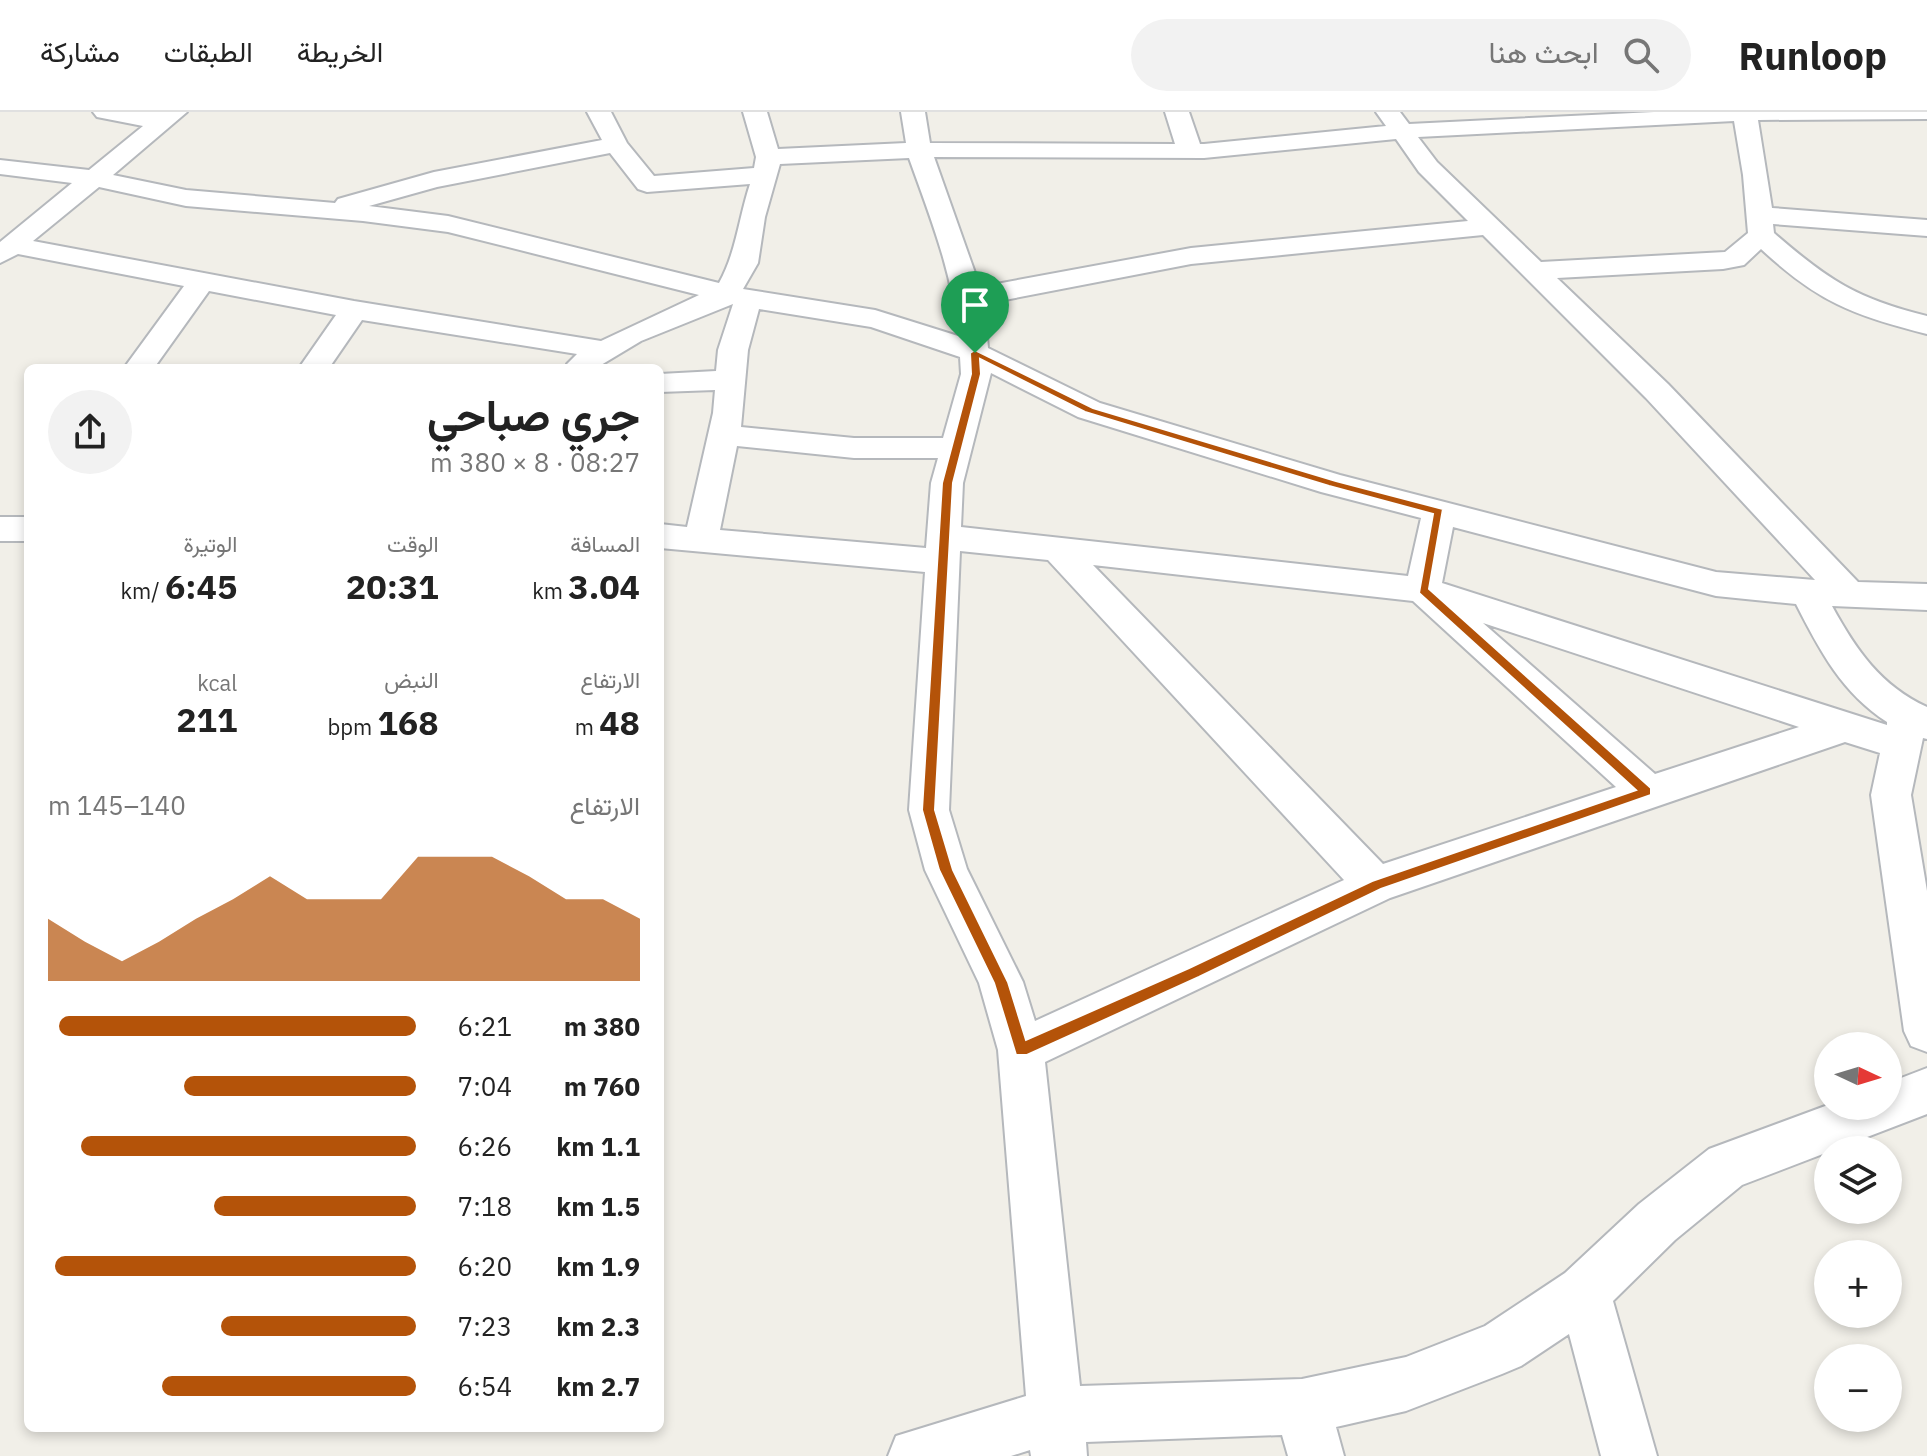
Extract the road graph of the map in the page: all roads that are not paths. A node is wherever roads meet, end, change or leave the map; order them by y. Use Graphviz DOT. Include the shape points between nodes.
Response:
graph roads {
  1 [pos="105,112"];
  2 [pos="628,112"];
  3 [pos="755,112"];
  4 [pos="1177,112"];
  5 [pos="1927,112"];
  6 [pos="1758,113"];
  7 [pos="600,114"];
  8 [pos="1664,115"];
  9 [pos="169,117"];
  10 [pos="1394,121"];
  11 [pos="916,131"];
  12 [pos="616,145"];
  13 [pos="1190,151"];
  14 [pos="766,166"];
  15 [pos="0,167"];
  16 [pos="93,178"];
  17 [pos="325,210"];
  18 [pos="1760,225"];
  19 [pos="1488,227"];
  20 [pos="1927,228"];
  21 [pos="6,250"];
  22 [pos="1534,271"];
  23 [pos="200,283"];
  24 [pos="738,296"];
  25 [pos="969,298"];
  26 [pos="354,310"];
  27 [pos="1927,325"];
  28 [pos="604,350"];
  29 [pos="975,353"];
  30 [pos="142,364"];
  31 [pos="317,364"];
  32 [pos="582,364"];
  33 [pos="731,380"];
  34 [pos="664,383"];
  35 [pos="723,435"];
  36 [pos="955,448"];
  37 [pos="1439,512"];
  38 [pos="664,536"];
  39 [pos="701,538"];
  40 [pos="942,549"];
  41 [pos="1057,549"];
  42 [pos="1423,590"];
  43 [pos="1807,592"];
  44 [pos="1849,594"];
  45 [pos="1927,597"];
  46 [pos="1846,726"];
  47 [pos="1912,728"];
  48 [pos="1647,791"];
  49 [pos="1376,885"];
  50 [pos="1927,1031"];
  51 [pos="1021,1050"];
  52 [pos="1927,1091"];
  53 [pos="1902,1101"];
  54 [pos="1850,1120"];
  55 [pos="1584,1292"];
  56 [pos="1309,1432"];
  57 [pos="1057,1436"];
  58 [pos="916,1456"];
  59 [pos="1629,1456"];
  1 -- 9 [label="street"];
  2 -- 7 [label="street"];
  3 -- 14 [label="street"];
  4 -- 13 [label="street"];
  5 -- 6 [label="street"];
  6 -- 8 [label="street"];
  6 -- 18 [label="street"];
  7 -- 12 [label="street"];
  8 -- 10 [label="street"];
  9 -- 16 [label="street"];
  10 -- 13 [label="street"];
  10 -- 19 [label="street" via="1428,167"];
  11 -- 13 [label="street"];
  11 -- 14 [label="street"];
  11 -- 25 [label="street"];
  12 -- 14 [label="street" via="647,184"];
  12 -- 17 [label="street" via="434,180"];
  14 -- 24 [label="street"];
  15 -- 16 [label="street"];
  16 -- 17 [label="street" via="186,198"];
  16 -- 21 [label="street"];
  17 -- 24 [label="street" via="448,224"];
  18 -- 20 [label="street"];
  18 -- 22 [label="street" via="1734,259"];
  18 -- 27 [label="street" via="1810,278 1838,296"];
  19 -- 22 [label="street"];
  19 -- 25 [label="street" via="1191,256"];
  21 -- 23 [label="street"];
  22 -- 44 [label="street" via="1657,391"];
  23 -- 26 [label="street"];
  23 -- 30 [label="street"];
  24 -- 28 [label="street"];
  24 -- 29 [label="street" via="875,319"];
  24 -- 33 [label="street"];
  25 -- 29 [label="street"];
  26 -- 28 [label="street"];
  26 -- 31 [label="street"];
  28 -- 32 [label="street"];
  29 -- 36 [label="street" via="976,374"];
  29 -- 37 [label="street" via="1089,410"];
  33 -- 34 [label="street"];
  33 -- 35 [label="street"];
  35 -- 36 [label="street" via="854,448"];
  35 -- 39 [label="street"];
  36 -- 40 [label="street"];
  37 -- 42 [label="street"];
  37 -- 43 [label="street" via="1716,584"];
  38 -- 39 [label="street"];
  39 -- 40 [label="street"];
  40 -- 41 [label="street"];
  40 -- 51 [label="street" via="929,810 946,870 1001,982"];
  41 -- 42 [label="street"];
  41 -- 49 [label="street"];
  42 -- 46 [label="street"];
  42 -- 48 [label="street"];
  43 -- 44 [label="street"];
  43 -- 47 [label="street" via="1851,673"];
  44 -- 45 [label="street"];
  46 -- 47 [label="street"];
  46 -- 48 [label="street"];
  47 -- 50 [label="street" via="1891,795"];
  48 -- 49 [label="street"];
  49 -- 51 [label="street"];
  51 -- 57 [label="street"];
  52 -- 53 [label="street"];
  54 -- 55 [label="street" via="1726,1166"];
  55 -- 56 [label="street" via="1502,1347 1406,1384"];
  55 -- 59 [label="street"];
  56 -- 57 [label="street"];
  57 -- 58 [label="street"];
}
